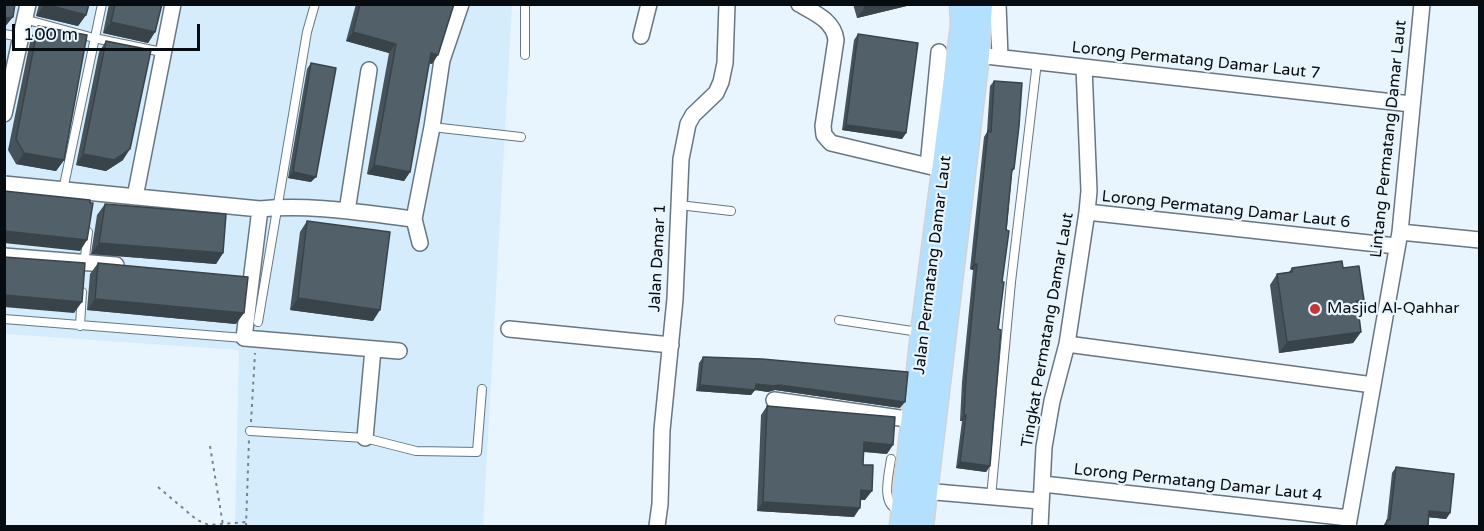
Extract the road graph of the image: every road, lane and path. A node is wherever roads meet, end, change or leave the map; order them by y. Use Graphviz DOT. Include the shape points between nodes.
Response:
graph roads {
  1 [pos="102,4"];
  2 [pos="173,4"];
  3 [pos="315,4"];
  4 [pos="461,4"];
  5 [pos="525,4"];
  6 [pos="649,4"];
  7 [pos="727,4"];
  8 [pos="800,4"];
  9 [pos="962,4"];
  10 [pos="980,4"];
  11 [pos="998,4"];
  12 [pos="1422,4"];
  13 [pos="26,12"];
  14 [pos="4,34"];
  15 [pos="641,36"];
  16 [pos="21,37"];
  17 [pos="94,38"];
  18 [pos="162,52"];
  19 [pos="939,52"];
  20 [pos="525,55"];
  21 [pos="989,56"];
  22 [pos="1037,62"];
  23 [pos="1084,67"];
  24 [pos="369,70"];
  25 [pos="1411,104"];
  26 [pos="4,114"];
  27 [pos="432,127"];
  28 [pos="521,137"];
  29 [pos="936,168"];
  30 [pos="4,184"];
  31 [pos="63,190"];
  32 [pos="135,197"];
  33 [pos="679,205"];
  34 [pos="278,207"];
  35 [pos="260,208"];
  36 [pos="347,211"];
  37 [pos="731,211"];
  38 [pos="1087,212"];
  39 [pos="414,219"];
  40 [pos="89,227"];
  41 [pos="1398,239"];
  42 [pos="1479,240"];
  43 [pos="420,243"];
  44 [pos="4,256"];
  45 [pos="84,267"];
  46 [pos="132,267"];
  47 [pos="83,283"];
  48 [pos="4,319"];
  49 [pos="839,320"];
  50 [pos="258,322"];
  51 [pos="81,326"];
  52 [pos="509,329"];
  53 [pos="923,333"];
  54 [pos="250,339"];
  55 [pos="1067,344"];
  56 [pos="671,345"];
  57 [pos="373,349"];
  58 [pos="399,351"];
  59 [pos="1373,384"];
  60 [pos="482,388"];
  61 [pos="774,400"];
  62 [pos="914,420"];
  63 [pos="250,431"];
  64 [pos="365,438"];
  65 [pos="210,446"];
  66 [pos="891,459"];
  67 [pos="1042,484"];
  68 [pos="158,487"];
  69 [pos="924,491"];
  70 [pos="991,497"];
  71 [pos="1040,501"];
  72 [pos="909,521"];
  73 [pos="246,522"];
  74 [pos="1349,522"];
  75 [pos="223,525"];
  76 [pos="657,526"];
  77 [pos="1040,526"];
  1 -- 17 [label="lane"];
  2 -- 18 [label="street"];
  3 -- 34 [label="lane"];
  4 -- 27 [label="street" via="442,60"];
  5 -- 20 [label="lane"];
  6 -- 15 [label="street"];
  7 -- 33 [label="street, Jalan Damar 1" via="721,82 688,124 681,159"];
  8 -- 29 [label="street" via="835,32 824,135 831,143"];
  9 -- 29 [label="highway, Jalan Permatang Damar Laut" via="963,25"];
  10 -- 21 [label="highway, Jalan Permatang Damar Laut"];
  11 -- 21 [label="street"];
  12 -- 25 [label="street, Lintang Permatang Damar Laut"];
  13 -- 16 [label="street"];
  13 -- 17 [label="lane"];
  14 -- 16 [label="lane"];
  16 -- 26 [label="street"];
  17 -- 18 [label="lane"];
  17 -- 31 [label="lane"];
  18 -- 32 [label="street"];
  19 -- 29 [label="street"];
  21 -- 22 [label="street, Lorong Permatang Damar Laut 7"];
  21 -- 69 [label="highway, Jalan Permatang Damar Laut"];
  22 -- 23 [label="street, Lorong Permatang Damar Laut 7"];
  22 -- 70 [label="lane"];
  23 -- 25 [label="street, Lorong Permatang Damar Laut 7"];
  23 -- 38 [label="street, Tingkat Permatang Damar Laut"];
  24 -- 36 [label="street"];
  25 -- 41 [label="street, Lintang Permatang Damar Laut"];
  27 -- 28 [label="lane"];
  27 -- 39 [label="street"];
  29 -- 53 [label="highway, Jalan Permatang Damar Laut"];
  30 -- 31 [label="street"];
  31 -- 32 [label="street" via="93,199"];
  32 -- 35 [label="street"];
  33 -- 37 [label="lane"];
  33 -- 56 [label="street, Jalan Damar 1"];
  34 -- 35 [label="street"];
  34 -- 36 [label="street"];
  34 -- 50 [label="lane"];
  35 -- 54 [label="street" via="244,278"];
  36 -- 39 [label="street"];
  38 -- 41 [label="street, Lorong Permatang Damar Laut 6"];
  38 -- 55 [label="street, Tingkat Permatang Damar Laut"];
  39 -- 43 [label="street"];
  40 -- 45 [label="lane"];
  41 -- 42 [label="street, Lorong Permatang Damar Laut 6"];
  41 -- 59 [label="street, Lintang Permatang Damar Laut"];
  44 -- 45 [label="street"];
  45 -- 46 [label="street"];
  47 -- 51 [label="lane"];
  48 -- 51 [label="lane"];
  49 -- 53 [label="lane"];
  51 -- 54 [label="lane"];
  52 -- 56 [label="street"];
  53 -- 62 [label="highway, Jalan Permatang Damar Laut"];
  54 -- 57 [label="street"];
  55 -- 59 [label="street"];
  55 -- 67 [label="street, Tingkat Permatang Damar Laut" via="1052,401"];
  56 -- 76 [label="street, Jalan Damar 1"];
  57 -- 58 [label="street"];
  57 -- 64 [label="street"];
  59 -- 74 [label="street, Lintang Permatang Damar Laut"];
  60 -- 64 [label="lane" via="477,452 416,451"];
  61 -- 62 [label="street"];
  62 -- 72 [label="highway, Jalan Permatang Damar Laut"];
  63 -- 64 [label="lane"];
  65 -- 75 [label="path"];
  66 -- 72 [label="lane" via="888,500"];
  67 -- 71 [label="street, Tingkat Permatang Damar Laut"];
  67 -- 74 [label="street, Lorong Permatang Damar Laut 4"];
  68 -- 75 [label="path" via="197,520"];
  69 -- 70 [label="street"];
  69 -- 72 [label="highway, Jalan Permatang Damar Laut"];
  70 -- 71 [label="street"];
  71 -- 77 [label="street, Tingkat Permatang Damar Laut"];
  73 -- 75 [label="path"];
}
